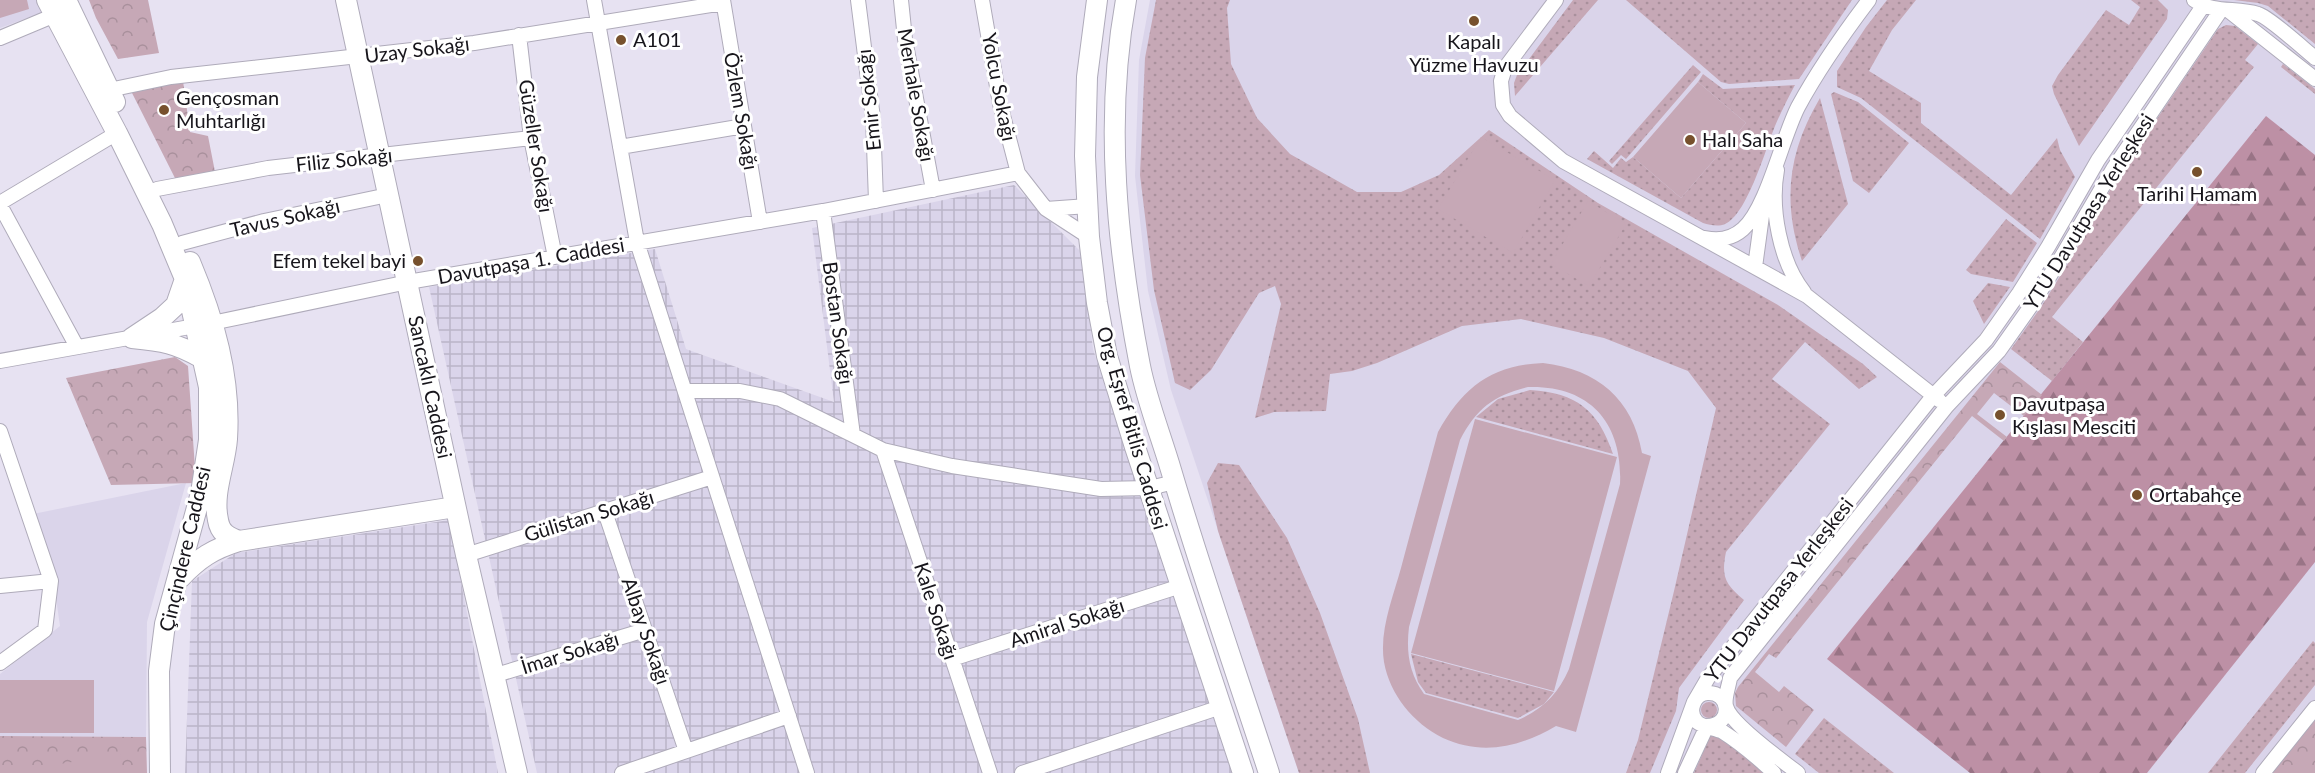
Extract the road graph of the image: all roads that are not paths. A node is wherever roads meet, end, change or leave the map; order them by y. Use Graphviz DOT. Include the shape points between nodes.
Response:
graph roads {
  1 [pos="346,0"];
  2 [pos="594,0"];
  3 [pos="858,0"];
  4 [pos="901,0"];
  5 [pos="982,0"];
  6 [pos="1097,0"];
  7 [pos="1126,0"];
  8 [pos="1556,0"];
  9 [pos="1869,0"];
  10 [pos="723,1"];
  11 [pos="2199,3"];
  12 [pos="56,5"];
  13 [pos="2225,11"];
  14 [pos="598,24"];
  15 [pos="519,34"];
  16 [pos="0,38"];
  17 [pos="358,57"];
  18 [pos="2315,58"];
  19 [pos="2315,79"];
  20 [pos="109,90"];
  21 [pos="744,126"];
  22 [pos="1788,131"];
  23 [pos="117,133"];
  24 [pos="531,138"];
  25 [pos="620,147"];
  26 [pos="379,154"];
  27 [pos="1017,173"];
  28 [pos="157,189"];
  29 [pos="933,190"];
  30 [pos="1765,192"];
  31 [pos="388,195"];
  32 [pos="876,201"];
  33 [pos="0,204"];
  34 [pos="1088,206"];
  35 [pos="1046,209"];
  36 [pos="823,211"];
  37 [pos="760,222"];
  38 [pos="1697,236"];
  39 [pos="1089,237"];
  40 [pos="637,242"];
  41 [pos="182,243"];
  42 [pos="555,257"];
  43 [pos="1755,267"];
  44 [pos="184,279"];
  45 [pos="408,282"];
  46 [pos="1807,296"];
  47 [pos="204,324"];
  48 [pos="132,338"];
  49 [pos="77,347"];
  50 [pos="202,358"];
  51 [pos="0,361"];
  52 [pos="685,391"];
  53 [pos="1933,396"];
  54 [pos="1947,406"];
  55 [pos="0,431"];
  56 [pos="854,435"];
  57 [pos="883,450"];
  58 [pos="712,477"];
  59 [pos="1175,482"];
  60 [pos="1149,488"];
  61 [pos="455,507"];
  62 [pos="605,512"];
  63 [pos="239,541"];
  64 [pos="466,555"];
  65 [pos="178,580"];
  66 [pos="51,581"];
  67 [pos="0,586"];
  68 [pos="1181,586"];
  69 [pos="645,630"];
  70 [pos="952,659"];
  71 [pos="0,663"];
  72 [pos="496,675"];
  73 [pos="1694,702"];
  74 [pos="1725,705"];
  75 [pos="1221,707"];
  76 [pos="2315,708"];
  77 [pos="789,717"];
  78 [pos="1707,726"];
  79 [pos="686,751"];
  80 [pos="160,773"];
  81 [pos="518,773"];
  82 [pos="622,773"];
  83 [pos="807,773"];
  84 [pos="990,773"];
  85 [pos="1022,773"];
  86 [pos="1243,773"];
  87 [pos="1269,773"];
  88 [pos="1668,773"];
  89 [pos="1685,773"];
  90 [pos="1774,773"];
  91 [pos="1798,773"];
  92 [pos="2263,773"];
  1 -- 17 [label="main road, Sancaklı Caddesi"];
  2 -- 14 [label="street"];
  3 -- 32 [label="street, Emir Sokağı" via="873,118"];
  4 -- 29 [label="street, Merhale Sokağı"];
  5 -- 27 [label="street, Yolcu Sokağı"];
  6 -- 34 [label="main road, Org. Eşref Bitlis Caddesi" via="1087,77"];
  7 -- 59 [label="main road, Org. Eşref Bitlis Caddesi" via="1115,92 1123,266 1141,368"];
  8 -- 38 [label="street" via="1505,68 1501,81 1503,105 1510,116 1563,161"];
  9 -- 22 [label="street" via="1809,89"];
  10 -- 14 [label="street, Uzay Sokağı"];
  10 -- 21 [label="street, Özlem Sokağı"];
  11 -- 13 [label="street, YTU Davutpasa Yerleşkesi"];
  11 -- 53 [label="street, YTU Davutpasa Yerleşkesi" via="2098,160 2019,293 1986,340"];
  12 -- 16 [label="street"];
  12 -- 20 [label="main road, Çinçindere Caddesi"];
  12 -- 23 [label="main road, Çinçindere Caddesi"];
  13 -- 18 [label="street, YTU Davutpasa Yerleşkesi" via="2259,14"];
  13 -- 19 [label="street, YTU Davutpasa Yerleşkesi"];
  13 -- 54 [label="street, YTU Davutpasa Yerleşkesi" via="2112,169 2033,303 1999,351"];
  14 -- 15 [label="street, Uzay Sokağı"];
  14 -- 25 [label="street"];
  15 -- 17 [label="street, Uzay Sokağı"];
  15 -- 24 [label="street, Güzeller Sokağı"];
  17 -- 20 [label="street, Uzay Sokağı" via="171,77"];
  17 -- 26 [label="main road, Sancaklı Caddesi"];
  20 -- 28 [label="main road, Çinçindere Caddesi"];
  21 -- 25 [label="street"];
  21 -- 37 [label="street, Özlem Sokağı"];
  22 -- 30 [label="street"];
  22 -- 46 [label="street" via="1776,179 1776,208 1786,258"];
  23 -- 33 [label="street"];
  23 -- 44 [label="main road, Çinçindere Caddesi"];
  24 -- 26 [label="street, Filiz Sokağı"];
  24 -- 42 [label="street, Güzeller Sokağı"];
  25 -- 40 [label="street"];
  26 -- 28 [label="street, Filiz Sokağı" via="267,168"];
  26 -- 31 [label="main road, Sancaklı Caddesi"];
  27 -- 29 [label="street, Davutpaşa 1. Caddesi"];
  27 -- 35 [label="street"];
  28 -- 41 [label="main road, Çinçindere Caddesi"];
  29 -- 32 [label="street, Davutpaşa 1. Caddesi"];
  30 -- 38 [label="street" via="1745,228 1730,238 1712,240"];
  30 -- 43 [label="street"];
  31 -- 41 [label="street, Tavus Sokağı"];
  31 -- 45 [label="main road, Sancaklı Caddesi"];
  32 -- 36 [label="street, Davutpaşa 1. Caddesi"];
  33 -- 49 [label="street"];
  34 -- 35 [label="street"];
  34 -- 39 [label="main road, Org. Eşref Bitlis Caddesi"];
  35 -- 39 [label="street"];
  36 -- 37 [label="street, Davutpaşa 1. Caddesi"];
  36 -- 56 [label="street, Bostan Sokağı"];
  37 -- 40 [label="street, Davutpaşa 1. Caddesi"];
  38 -- 43 [label="street"];
  39 -- 60 [label="main road, Org. Eşref Bitlis Caddesi" via="1107,356"];
  40 -- 42 [label="street, Davutpaşa 1. Caddesi"];
  40 -- 52 [label="street"];
  41 -- 47 [label="main road, Çinçindere Caddesi" via="205,298"];
  42 -- 45 [label="street, Davutpaşa 1. Caddesi"];
  43 -- 46 [label="street"];
  44 -- 47 [label="main road, Çinçindere Caddesi"];
  44 -- 48 [label="main road" via="176,305"];
  45 -- 47 [label="street, Davutpaşa 1. Caddesi"];
  45 -- 61 [label="main road, Sancaklı Caddesi"];
  46 -- 53 [label="street"];
  47 -- 48 [label="street, Davutpaşa 1. Caddesi"];
  47 -- 50 [label="main road, Çinçindere Caddesi"];
  47 -- 63 [label="main road, Çinçindere Caddesi" via="219,343 227,390 227,440 216,509 218,524 226,536"];
  48 -- 49 [label="street, Davutpaşa 1. Caddesi"];
  48 -- 50 [label="main road" via="161,340"];
  49 -- 51 [label="street, Davutpaşa 1. Caddesi"];
  50 -- 65 [label="main road, Çinçindere Caddesi" via="209,387 209,440 201,493"];
  52 -- 56 [label="street" via="740,390 780,399"];
  52 -- 58 [label="street"];
  53 -- 54 [label="street"];
  53 -- 73 [label="street, YTU Davutpasa Yerleşkesi" via="1708,678"];
  54 -- 74 [label="street, YTU Davutpasa Yerleşkesi" via="1730,678"];
  55 -- 66 [label="street"];
  56 -- 57 [label="street"];
  57 -- 60 [label="street" via="952,466 1101,489"];
  57 -- 70 [label="street, Kale Sokağı"];
  58 -- 62 [label="street, Gülistan Sokağı"];
  58 -- 77 [label="street"];
  59 -- 60 [label="street"];
  59 -- 87 [label="main road, Org. Eşref Bitlis Caddesi"];
  60 -- 68 [label="main road, Org. Eşref Bitlis Caddesi"];
  61 -- 63 [label="main road"];
  61 -- 64 [label="main road, Sancaklı Caddesi"];
  62 -- 64 [label="street, Gülistan Sokağı"];
  62 -- 69 [label="street, Albay Sokağı"];
  63 -- 65 [label="main road" via="216,548"];
  64 -- 72 [label="main road, Sancaklı Caddesi"];
  65 -- 80 [label="main road, Çinçindere Caddesi" via="165,624 159,671"];
  66 -- 67 [label="street"];
  66 -- 71 [label="street" via="45,630"];
  68 -- 70 [label="street, Amiral Sokağı"];
  68 -- 75 [label="main road, Org. Eşref Bitlis Caddesi"];
  69 -- 72 [label="street, İmar Sokağı"];
  69 -- 79 [label="street, Albay Sokağı"];
  70 -- 84 [label="street, Kale Sokağı"];
  72 -- 81 [label="main road, Sancaklı Caddesi"];
  73 -- 74 [label="street, YTU Davutpasa Yerleşkesi" via="1707,693 1718,696"];
  73 -- 78 [label="street, YTU Davutpasa Yerleşkesi" via="1694,718"];
  73 -- 88 [label="street, YTU Davutpasa Yerleşkesi"];
  74 -- 78 [label="street, YTU Davutpasa Yerleşkesi" via="1722,721"];
  74 -- 91 [label="street, YTU Davutpasa Yerleşkesi" via="1753,737"];
  75 -- 85 [label="street"];
  75 -- 86 [label="main road, Org. Eşref Bitlis Caddesi"];
  76 -- 92 [label="street"];
  77 -- 79 [label="street"];
  77 -- 83 [label="street"];
  78 -- 89 [label="street, YTU Davutpasa Yerleşkesi"];
  78 -- 90 [label="street" via="1746,746"];
  79 -- 82 [label="street"];
}
